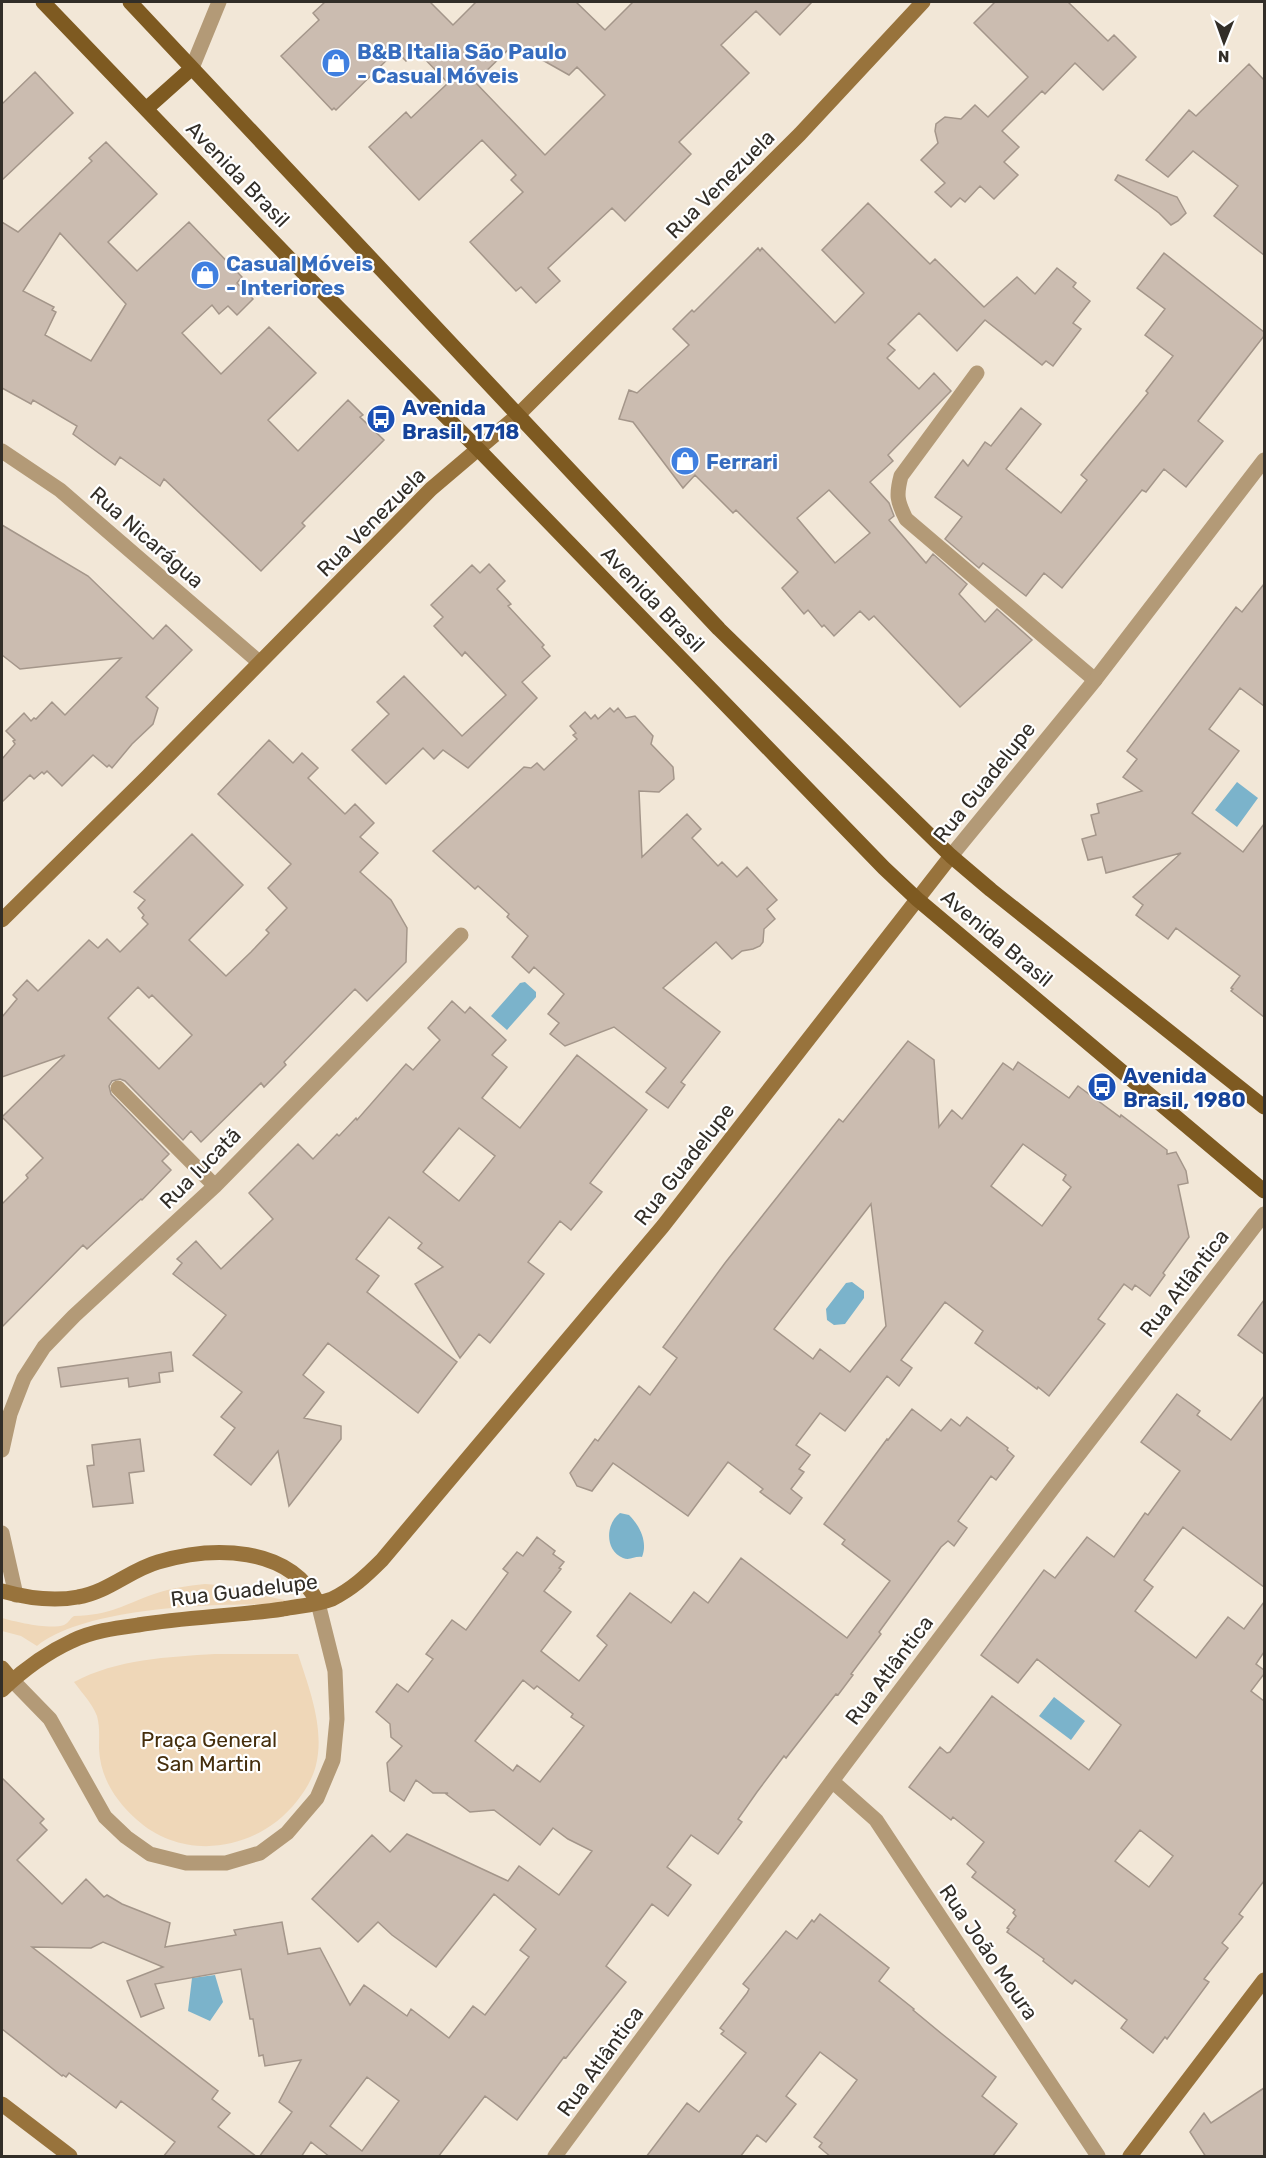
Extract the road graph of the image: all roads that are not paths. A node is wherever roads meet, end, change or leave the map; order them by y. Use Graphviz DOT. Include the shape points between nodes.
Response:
graph roads {
  1 [pos="43,2"];
  2 [pos="130,2"];
  3 [pos="219,2"];
  4 [pos="923,2"];
  5 [pos="192,68"];
  6 [pos="146,109"];
  7 [pos="977,373"];
  8 [pos="517,416"];
  9 [pos="478,450"];
  10 [pos="2,451"];
  11 [pos="1264,460"];
  12 [pos="259,662"];
  13 [pos="1095,680"];
  14 [pos="951,856"];
  15 [pos="917,899"];
  16 [pos="2,920"];
  17 [pos="461,935"];
  18 [pos="118,1088"];
  19 [pos="1264,1107"];
  20 [pos="215,1186"];
  21 [pos="1264,1191"];
  22 [pos="1264,1214"];
  23 [pos="2,1450"];
  24 [pos="2,1533"];
  25 [pos="9,1593"];
  26 [pos="318,1603"];
  27 [pos="2,1668"];
  28 [pos="7,1685"];
  29 [pos="832,1781"];
  30 [pos="1264,1980"];
  31 [pos="2,2103"];
  32 [pos="70,2157"];
  33 [pos="555,2157"];
  34 [pos="1098,2157"];
  35 [pos="1130,2157"];
  1 -- 6 [label="main road, Avenida Brasil"];
  2 -- 5 [label="main road, Avenida Brasil"];
  3 -- 5 [label="street"];
  4 -- 8 [label="street, Rua Venezuela" via="800,134"];
  5 -- 6 [label="main road"];
  5 -- 8 [label="main road, Avenida Brasil"];
  6 -- 9 [label="main road, Avenida Brasil"];
  7 -- 13 [label="street" via="901,476 898,502 906,519"];
  8 -- 9 [label="street, Rua Venezuela"];
  8 -- 14 [label="main road, Avenida Brasil" via="719,629"];
  9 -- 12 [label="street, Rua Venezuela" via="431,489"];
  9 -- 15 [label="main road, Avenida Brasil"];
  10 -- 12 [label="street, Rua Nicarágua" via="60,490"];
  11 -- 13 [label="street, Rua Guadelupe"];
  12 -- 16 [label="street, Rua Venezuela"];
  13 -- 14 [label="street, Rua Guadelupe"];
  14 -- 15 [label="street, Rua Guadelupe"];
  14 -- 19 [label="main road, Avenida Brasil"];
  15 -- 21 [label="main road, Avenida Brasil"];
  15 -- 26 [label="street, Rua Guadelupe" via="663,1226 382,1560 355,1586"];
  17 -- 20 [label="street, Rua Iucatã"];
  18 -- 20 [label="street"];
  20 -- 23 [label="street, Rua Iucatã" via="45,1347 24,1378"];
  22 -- 29 [label="street, Rua Atlântica"];
  24 -- 25 [label="street"];
  25 -- 26 [label="street" via="52,1600 80,1597 156,1562 231,1551 266,1559 292,1572 312,1591"];
  26 -- 28 [label="street, Rua Guadelupe" via="109,1629 73,1640"];
  26 -- 28 [label="street" via="335,1671 337,1719 333,1760 317,1798 287,1833 260,1853 225,1863 186,1863 150,1854 126,1837 105,1817 50,1719"];
  27 -- 28 [label="street"];
  29 -- 33 [label="street, Rua Atlântica"];
  29 -- 34 [label="street, Rua João Moura" via="876,1820"];
  30 -- 35 [label="street"];
  31 -- 32 [label="street"];
}
